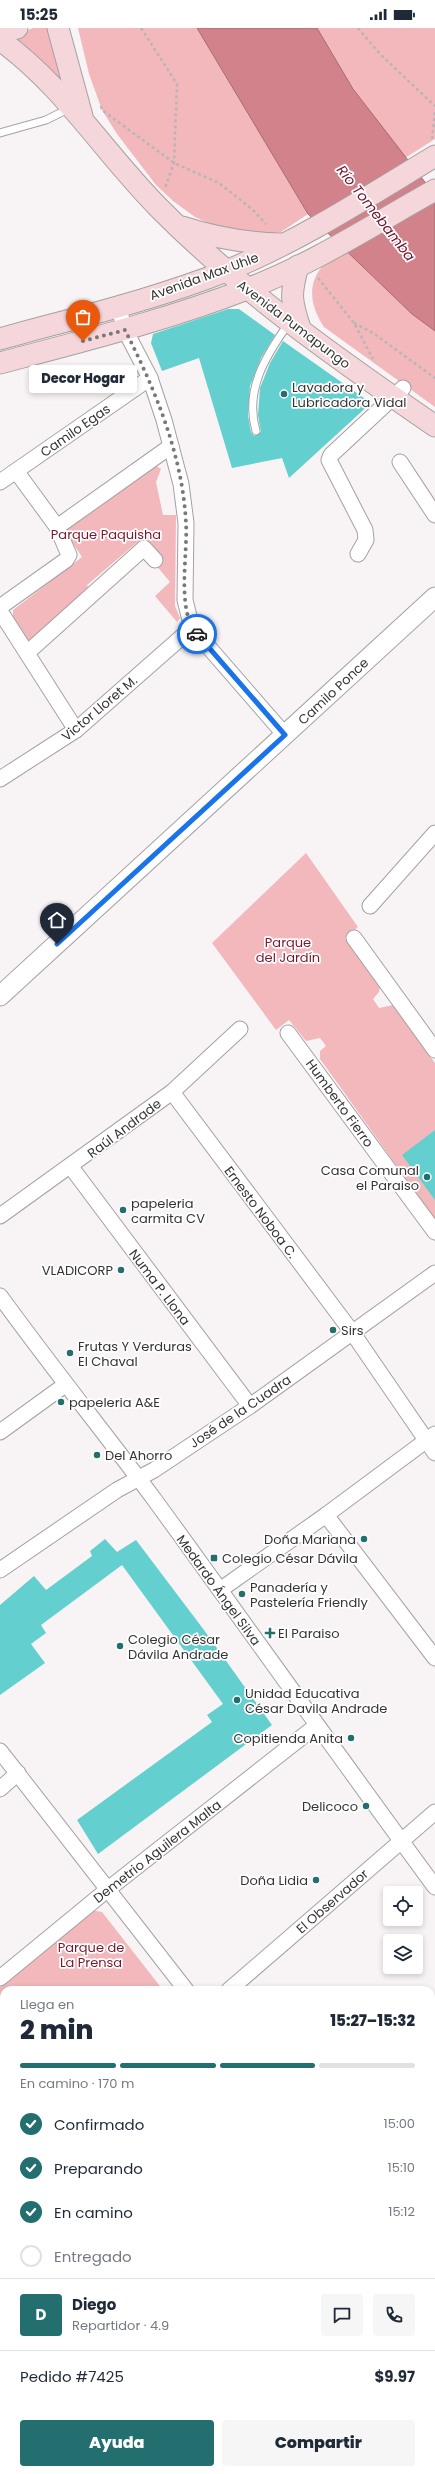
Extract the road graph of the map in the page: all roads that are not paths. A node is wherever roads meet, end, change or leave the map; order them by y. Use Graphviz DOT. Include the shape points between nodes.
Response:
graph roads {
  1 [pos="18,28"];
  2 [pos="58,28"];
  3 [pos="0,32"];
  4 [pos="0,40"];
  5 [pos="78,114"];
  6 [pos="0,133"];
  7 [pos="434,148"];
  8 [pos="435,190"];
  9 [pos="176,225"];
  10 [pos="292,240"];
  11 [pos="305,262"];
  12 [pos="225,271"];
  13 [pos="248,289"];
  14 [pos="118,306"];
  15 [pos="295,325"];
  16 [pos="125,330"];
  17 [pos="0,339"];
  18 [pos="0,363"];
  19 [pos="150,378"];
  20 [pos="398,393"];
  21 [pos="435,426"];
  22 [pos="256,431"];
  23 [pos="171,446"];
  24 [pos="400,462"];
  25 [pos="16,471"];
  26 [pos="0,482"];
  27 [pos="435,515"];
  28 [pos="57,527"];
  29 [pos="358,554"];
  30 [pos="155,560"];
  31 [pos="435,597"];
  32 [pos="0,607"];
  33 [pos="0,611"];
  34 [pos="192,628"];
  35 [pos="27,653"];
  36 [pos="76,730"];
  37 [pos="285,735"];
  38 [pos="0,780"];
  39 [pos="435,834"];
  40 [pos="370,906"];
  41 [pos="354,938"];
  42 [pos="0,996"];
  43 [pos="240,1029"];
  44 [pos="288,1033"];
  45 [pos="435,1050"];
  46 [pos="172,1092"];
  47 [pos="71,1167"];
  48 [pos="0,1216"];
  49 [pos="435,1232"];
  50 [pos="435,1273"];
  51 [pos="0,1296"];
  52 [pos="352,1332"];
  53 [pos="65,1385"];
  54 [pos="250,1406"];
  55 [pos="0,1432"];
  56 [pos="430,1437"];
  57 [pos="435,1453"];
  58 [pos="138,1479"];
  59 [pos="326,1516"];
  60 [pos="0,1570"];
  61 [pos="220,1590"];
  62 [pos="435,1658"];
  63 [pos="316,1726"];
  64 [pos="0,1751"];
  65 [pos="18,1773"];
  66 [pos="0,1790"];
  67 [pos="435,1812"];
  68 [pos="401,1841"];
  69 [pos="435,1887"];
  70 [pos="107,1890"];
  71 [pos="0,1978"];
  72 [pos="183,1986"];
  73 [pos="233,1986"];
  1 -- 3 [label="main road"];
  2 -- 5 [label="main road, Avenida Pumapungo"];
  4 -- 5 [label="main road, Avenida Pumapungo" via="36,70"];
  5 -- 6 [label="lane"];
  5 -- 9 [label="main road, Avenida Pumapungo" via="158,208"];
  7 -- 10 [label="main road, Avenida Max Uhle"];
  8 -- 11 [label="main road, Avenida Max Uhle"];
  9 -- 10 [label="main road" via="204,235 235,241"];
  9 -- 12 [label="main road, Avenida Pumapungo"];
  10 -- 12 [label="main road, Avenida Max Uhle"];
  11 -- 13 [label="main road, Avenida Max Uhle"];
  11 -- 15 [label="main road" via="293,285"];
  12 -- 13 [label="main road, Avenida Pumapungo"];
  12 -- 14 [label="main road, Avenida Max Uhle"];
  13 -- 15 [label="main road, Avenida Pumapungo"];
  13 -- 16 [label="main road, Avenida Max Uhle"];
  14 -- 16 [label="street"];
  14 -- 17 [label="main road, Avenida Max Uhle"];
  15 -- 20 [label="main road, Avenida Pumapungo"];
  15 -- 22 [label="lane" via="266,356 255,387 251,414"];
  16 -- 18 [label="main road, Avenida Max Uhle"];
  16 -- 19 [label="street"];
  19 -- 23 [label="street"];
  19 -- 25 [label="street, Camilo Egas"];
  20 -- 21 [label="main road, Avenida Pumapungo"];
  20 -- 29 [label="street" via="331,455 329,460 365,530 366,540"];
  23 -- 28 [label="street"];
  23 -- 34 [label="street" via="181,484 186,523 185,600"];
  24 -- 27 [label="street"];
  25 -- 26 [label="street, Camilo Egas"];
  25 -- 28 [label="street"];
  28 -- 32 [label="street" via="68,550 66,560"];
  30 -- 35 [label="street" via="144,548"];
  31 -- 37 [label="street, Camilo Ponce"];
  33 -- 35 [label="street"];
  34 -- 36 [label="street, Victor Lloret M."];
  34 -- 37 [label="street"];
  35 -- 36 [label="street"];
  36 -- 38 [label="street, Victor Lloret M."];
  37 -- 42 [label="street, Camilo Ponce"];
  39 -- 40 [label="street"];
  41 -- 45 [label="street"];
  43 -- 46 [label="street, Raúl Andrade"];
  44 -- 49 [label="street, Humberto Fierro"];
  46 -- 47 [label="street, Raúl Andrade"];
  46 -- 52 [label="street, Ernesto Noboa C."];
  47 -- 48 [label="street, Raúl Andrade"];
  47 -- 54 [label="street, Numa P. Llona"];
  50 -- 52 [label="street, José de la Cuadra"];
  51 -- 53 [label="street, Medardo Ángel Silva"];
  52 -- 54 [label="street, José de la Cuadra"];
  52 -- 56 [label="street, Ernesto Noboa C."];
  53 -- 55 [label="street"];
  53 -- 58 [label="street, Medardo Ángel Silva"];
  54 -- 58 [label="street, José de la Cuadra"];
  56 -- 57 [label="street, Ernesto Noboa C."];
  56 -- 59 [label="street"];
  58 -- 60 [label="street, José de la Cuadra" via="117,1490"];
  58 -- 61 [label="street, Medardo Ángel Silva"];
  59 -- 61 [label="street"];
  59 -- 62 [label="street"];
  61 -- 63 [label="street, Medardo Ángel Silva"];
  63 -- 68 [label="street, Medardo Ángel Silva"];
  63 -- 70 [label="street, Demetrio Aguilera Malta"];
  64 -- 65 [label="street"];
  65 -- 66 [label="street"];
  65 -- 70 [label="street"];
  67 -- 68 [label="street, El Observador"];
  68 -- 69 [label="street, Medardo Ángel Silva"];
  68 -- 73 [label="street, El Observador"];
  70 -- 71 [label="street, Demetrio Aguilera Malta"];
  70 -- 72 [label="street"];
}
